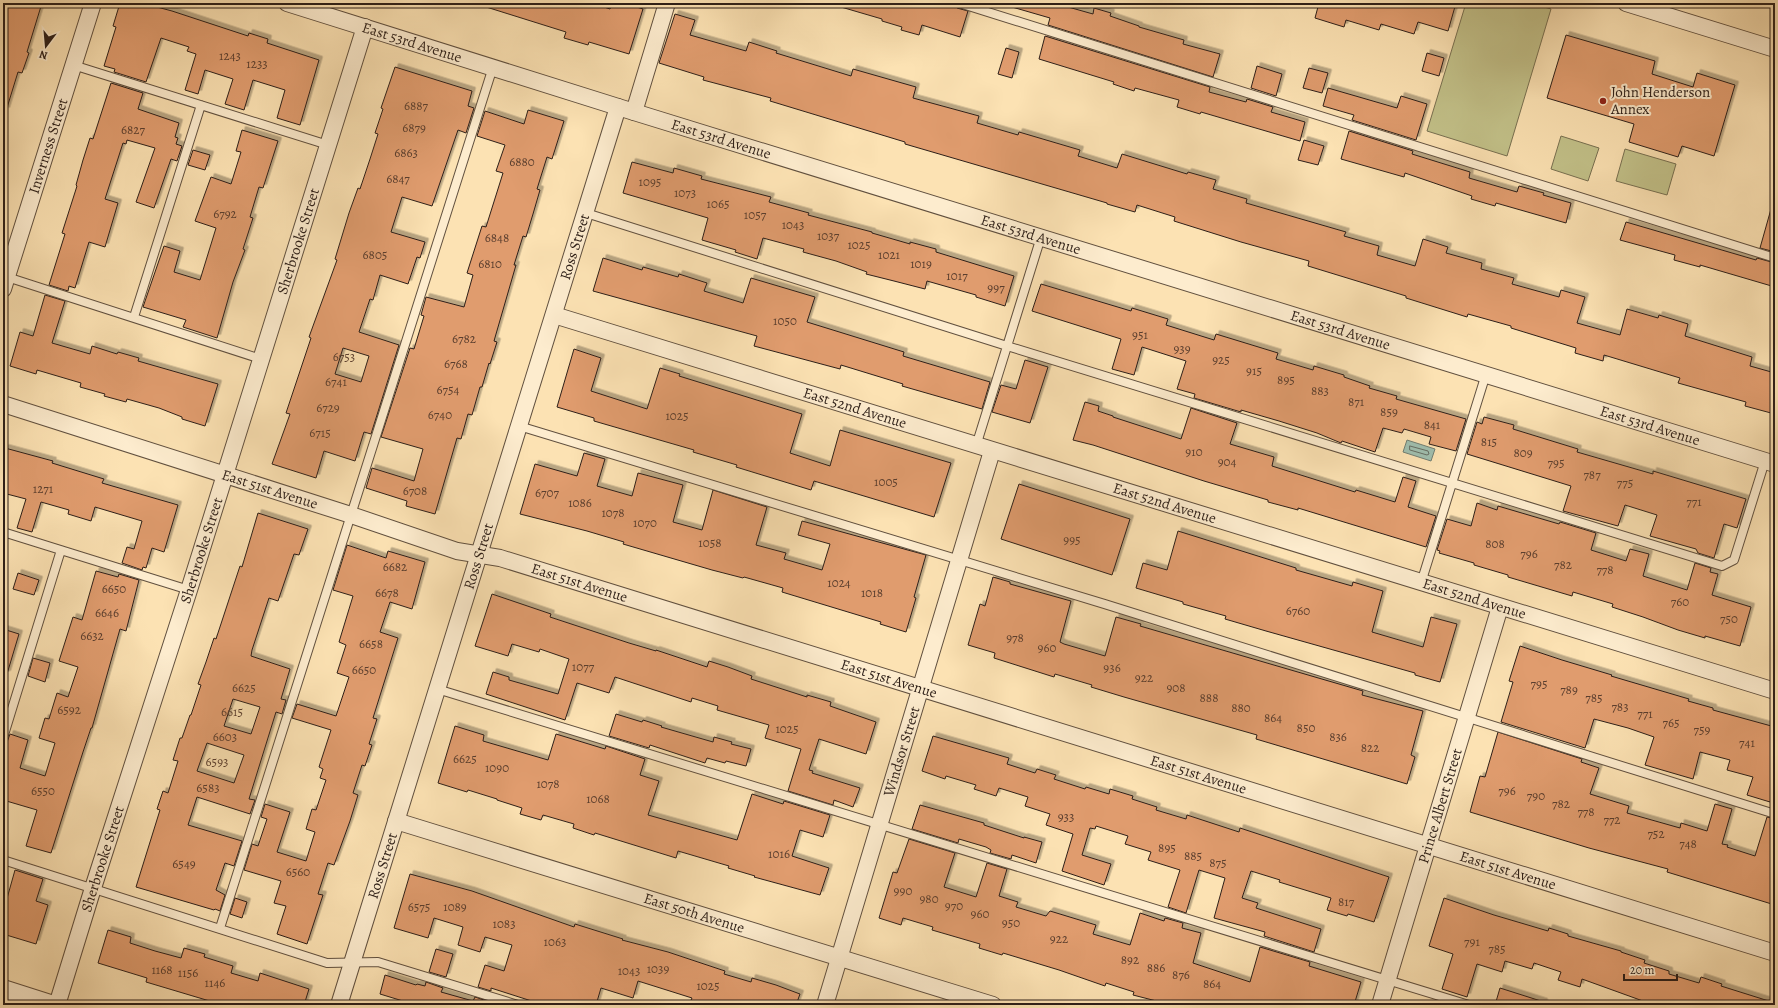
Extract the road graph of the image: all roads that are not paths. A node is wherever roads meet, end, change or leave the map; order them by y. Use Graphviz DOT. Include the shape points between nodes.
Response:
graph roads {
  1 [pos="93,3"];
  2 [pos="287,3"];
  3 [pos="667,3"];
  4 [pos="959,3"];
  5 [pos="1626,3"];
  6 [pos="365,27"];
  7 [pos="1775,49"];
  8 [pos="73,65"];
  9 [pos="493,67"];
  10 [pos="201,105"];
  11 [pos="618,107"];
  12 [pos="634,112"];
  13 [pos="328,145"];
  14 [pos="586,213"];
  15 [pos="1041,237"];
  16 [pos="1775,258"];
  17 [pos="5,283"];
  18 [pos="554,315"];
  19 [pos="134,318"];
  20 [pos="1007,346"];
  21 [pos="261,359"];
  22 [pos="1486,374"];
  23 [pos="3,404"];
  24 [pos="519,426"];
  25 [pos="976,446"];
  26 [pos="992,451"];
  27 [pos="1770,462"];
  28 [pos="224,475"];
  29 [pos="1452,484"];
  30 [pos="351,515"];
  31 [pos="3,532"];
  32 [pos="62,550"];
  33 [pos="479,555"];
  34 [pos="959,559"];
  35 [pos="1422,582"];
  36 [pos="189,590"];
  37 [pos="1500,607"];
  38 [pos="920,688"];
  39 [pos="437,689"];
  40 [pos="1775,691"];
  41 [pos="1467,716"];
  42 [pos="3,738"];
  43 [pos="1775,814"];
  44 [pos="396,820"];
  45 [pos="879,825"];
  46 [pos="1428,845"];
  47 [pos="3,860"];
  48 [pos="93,888"];
  49 [pos="220,928"];
  50 [pos="1775,953"];
  51 [pos="839,958"];
  52 [pos="352,963"];
  53 [pos="1388,980"];
  54 [pos="3,990"];
  55 [pos="50,1005"];
  56 [pos="57,1005"];
  57 [pos="339,1005"];
  58 [pos="518,1005"];
  59 [pos="825,1005"];
  60 [pos="992,1005"];
  61 [pos="1380,1005"];
  62 [pos="1469,1005"];
  1 -- 8 [label="street, Inverness Street"];
  2 -- 6 [label="street, East 53rd Avenue"];
  3 -- 12 [label="street"];
  4 -- 16 [label="lane"];
  5 -- 7 [label="street"];
  6 -- 9 [label="street, East 53rd Avenue"];
  6 -- 13 [label="street, Sherbrooke Street"];
  8 -- 10 [label="lane"];
  8 -- 17 [label="street, Inverness Street"];
  9 -- 11 [label="street, East 53rd Avenue"];
  9 -- 30 [label="lane"];
  10 -- 13 [label="lane"];
  10 -- 19 [label="lane"];
  11 -- 12 [label="street, East 53rd Avenue"];
  11 -- 14 [label="street, Ross Street"];
  12 -- 15 [label="street, East 53rd Avenue"];
  13 -- 21 [label="street, Sherbrooke Street"];
  14 -- 18 [label="street, Ross Street"];
  14 -- 20 [label="lane"];
  15 -- 20 [label="lane"];
  15 -- 22 [label="street, East 53rd Avenue"];
  17 -- 19 [label="lane"];
  18 -- 24 [label="street, Ross Street"];
  18 -- 25 [label="street, East 52nd Avenue"];
  19 -- 21 [label="lane"];
  20 -- 25 [label="lane"];
  20 -- 29 [label="lane"];
  21 -- 28 [label="street, Sherbrooke Street"];
  22 -- 27 [label="street, East 53rd Avenue"];
  22 -- 29 [label="lane"];
  23 -- 28 [label="street, East 51st Avenue"];
  24 -- 33 [label="street, Ross Street"];
  24 -- 34 [label="lane"];
  25 -- 26 [label="street, East 52nd Avenue"];
  26 -- 34 [label="street, Windsor Street"];
  26 -- 35 [label="street, East 52nd Avenue"];
  27 -- 29 [label="lane" via="1734,560 1722,566"];
  28 -- 30 [label="street, East 51st Avenue"];
  28 -- 36 [label="street, Sherbrooke Street"];
  29 -- 35 [label="lane"];
  30 -- 33 [label="street, East 51st Avenue" via="457,551"];
  30 -- 49 [label="lane"];
  31 -- 32 [label="lane"];
  32 -- 36 [label="lane"];
  32 -- 42 [label="lane"];
  33 -- 38 [label="street, East 51st Avenue" via="508,560"];
  33 -- 39 [label="street, Ross Street"];
  34 -- 38 [label="street, Windsor Street"];
  34 -- 41 [label="lane"];
  35 -- 37 [label="street, East 52nd Avenue"];
  36 -- 48 [label="street, Sherbrooke Street"];
  37 -- 40 [label="street, East 52nd Avenue"];
  37 -- 41 [label="street, Prince Albert Street"];
  38 -- 45 [label="street, Windsor Street"];
  38 -- 46 [label="street, East 51st Avenue"];
  39 -- 44 [label="street, Ross Street"];
  39 -- 45 [label="lane"];
  41 -- 43 [label="lane"];
  41 -- 46 [label="street, Prince Albert Street"];
  44 -- 51 [label="street, East 50th Avenue"];
  44 -- 52 [label="street, Ross Street"];
  45 -- 51 [label="street, Windsor Street"];
  45 -- 53 [label="lane"];
  46 -- 50 [label="street, East 51st Avenue"];
  46 -- 53 [label="street, Prince Albert Street"];
  47 -- 48 [label="lane"];
  48 -- 49 [label="lane"];
  48 -- 56 [label="street, Sherbrooke Street"];
  49 -- 52 [label="lane" via="328,963"];
  51 -- 59 [label="street, Windsor Street"];
  51 -- 60 [label="street, East 50th Avenue"];
  52 -- 57 [label="street, Ross Street"];
  52 -- 58 [label="lane" via="378,962"];
  53 -- 61 [label="street, Prince Albert Street"];
  53 -- 62 [label="lane"];
  54 -- 55 [label="street"];
}
